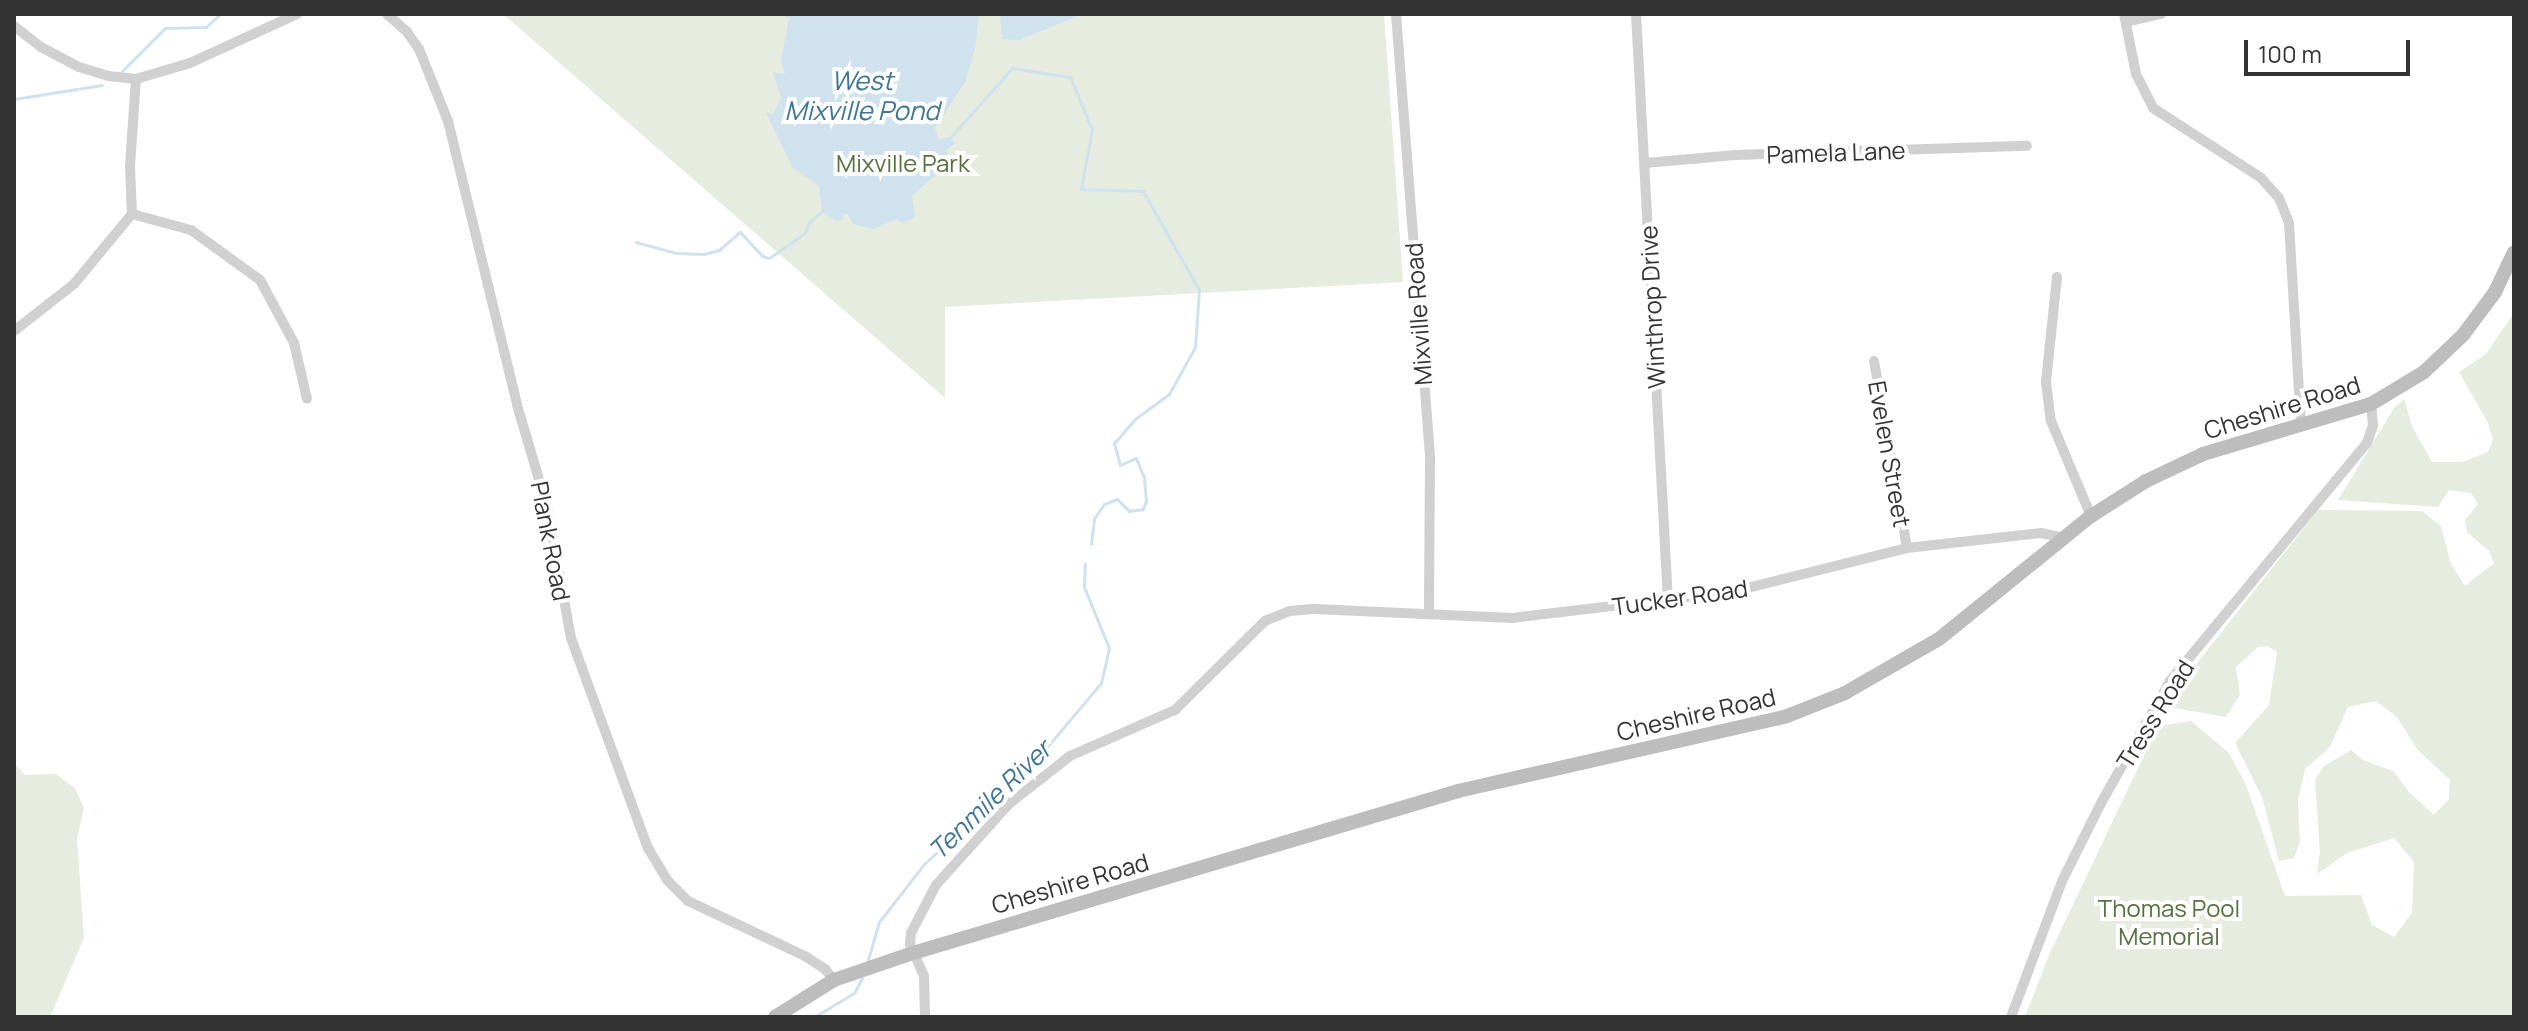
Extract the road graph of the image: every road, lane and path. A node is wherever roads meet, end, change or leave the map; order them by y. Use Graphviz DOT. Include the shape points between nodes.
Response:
graph roads {
  1 [pos="297,14"];
  2 [pos="387,14"];
  3 [pos="1396,14"];
  4 [pos="1636,14"];
  5 [pos="2161,14"];
  6 [pos="2125,18"];
  7 [pos="14,26"];
  8 [pos="136,79"];
  9 [pos="2027,146"];
  10 [pos="1645,163"];
  11 [pos="132,214"];
  12 [pos="2514,252"];
  13 [pos="2057,277"];
  14 [pos="14,331"];
  15 [pos="1874,361"];
  16 [pos="307,399"];
  17 [pos="2371,404"];
  18 [pos="2301,426"];
  19 [pos="2091,516"];
  20 [pos="2065,538"];
  21 [pos="1907,548"];
  22 [pos="1668,601"];
  23 [pos="1429,614"];
  24 [pos="913,953"];
  25 [pos="834,980"];
  26 [pos="775,1017"];
  27 [pos="925,1017"];
  28 [pos="2011,1017"];
  1 -- 8 [label="street" via="190,63"];
  2 -- 25 [label="street, Plank Road" via="419,49 444,109 547,506 571,638 648,848 667,880 688,901 805,956"];
  3 -- 23 [label="street, Mixville Road" via="1430,459"];
  4 -- 10 [label="street, Winthrop Drive"];
  5 -- 6 [label="street"];
  6 -- 18 [label="street" via="2136,74 2153,108 2261,178 2279,198 2289,223"];
  7 -- 8 [label="street" via="79,67"];
  8 -- 11 [label="street"];
  9 -- 10 [label="street, Pamela Lane"];
  10 -- 22 [label="street, Winthrop Drive"];
  11 -- 14 [label="street" via="74,284"];
  11 -- 16 [label="street" via="191,230 260,280 294,343"];
  12 -- 17 [label="main road, Cheshire Road" via="2495,292 2463,335 2424,372"];
  13 -- 19 [label="street" via="2046,382 2051,421"];
  15 -- 21 [label="street, Evelen Street"];
  17 -- 18 [label="main road, Cheshire Road"];
  17 -- 28 [label="street, Tress Road" via="2373,426 2367,443 2170,681 2062,881"];
  18 -- 19 [label="main road, Cheshire Road" via="2203,454"];
  19 -- 20 [label="main road, Cheshire Road"];
  20 -- 21 [label="street, Tucker Road" via="2041,533"];
  20 -- 24 [label="main road, Cheshire Road" via="1939,639 1845,693 1787,716 1458,791"];
  21 -- 22 [label="street, Tucker Road" via="1731,592"];
  22 -- 23 [label="street, Tucker Road" via="1512,618"];
  23 -- 24 [label="street, Tucker Road" via="1290,611 1265,621 1175,710 1070,756 1009,804 936,885 911,933"];
  24 -- 25 [label="main road, Cheshire Road"];
  24 -- 27 [label="street" via="924,976"];
  25 -- 26 [label="main road, Cheshire Road"];
}
